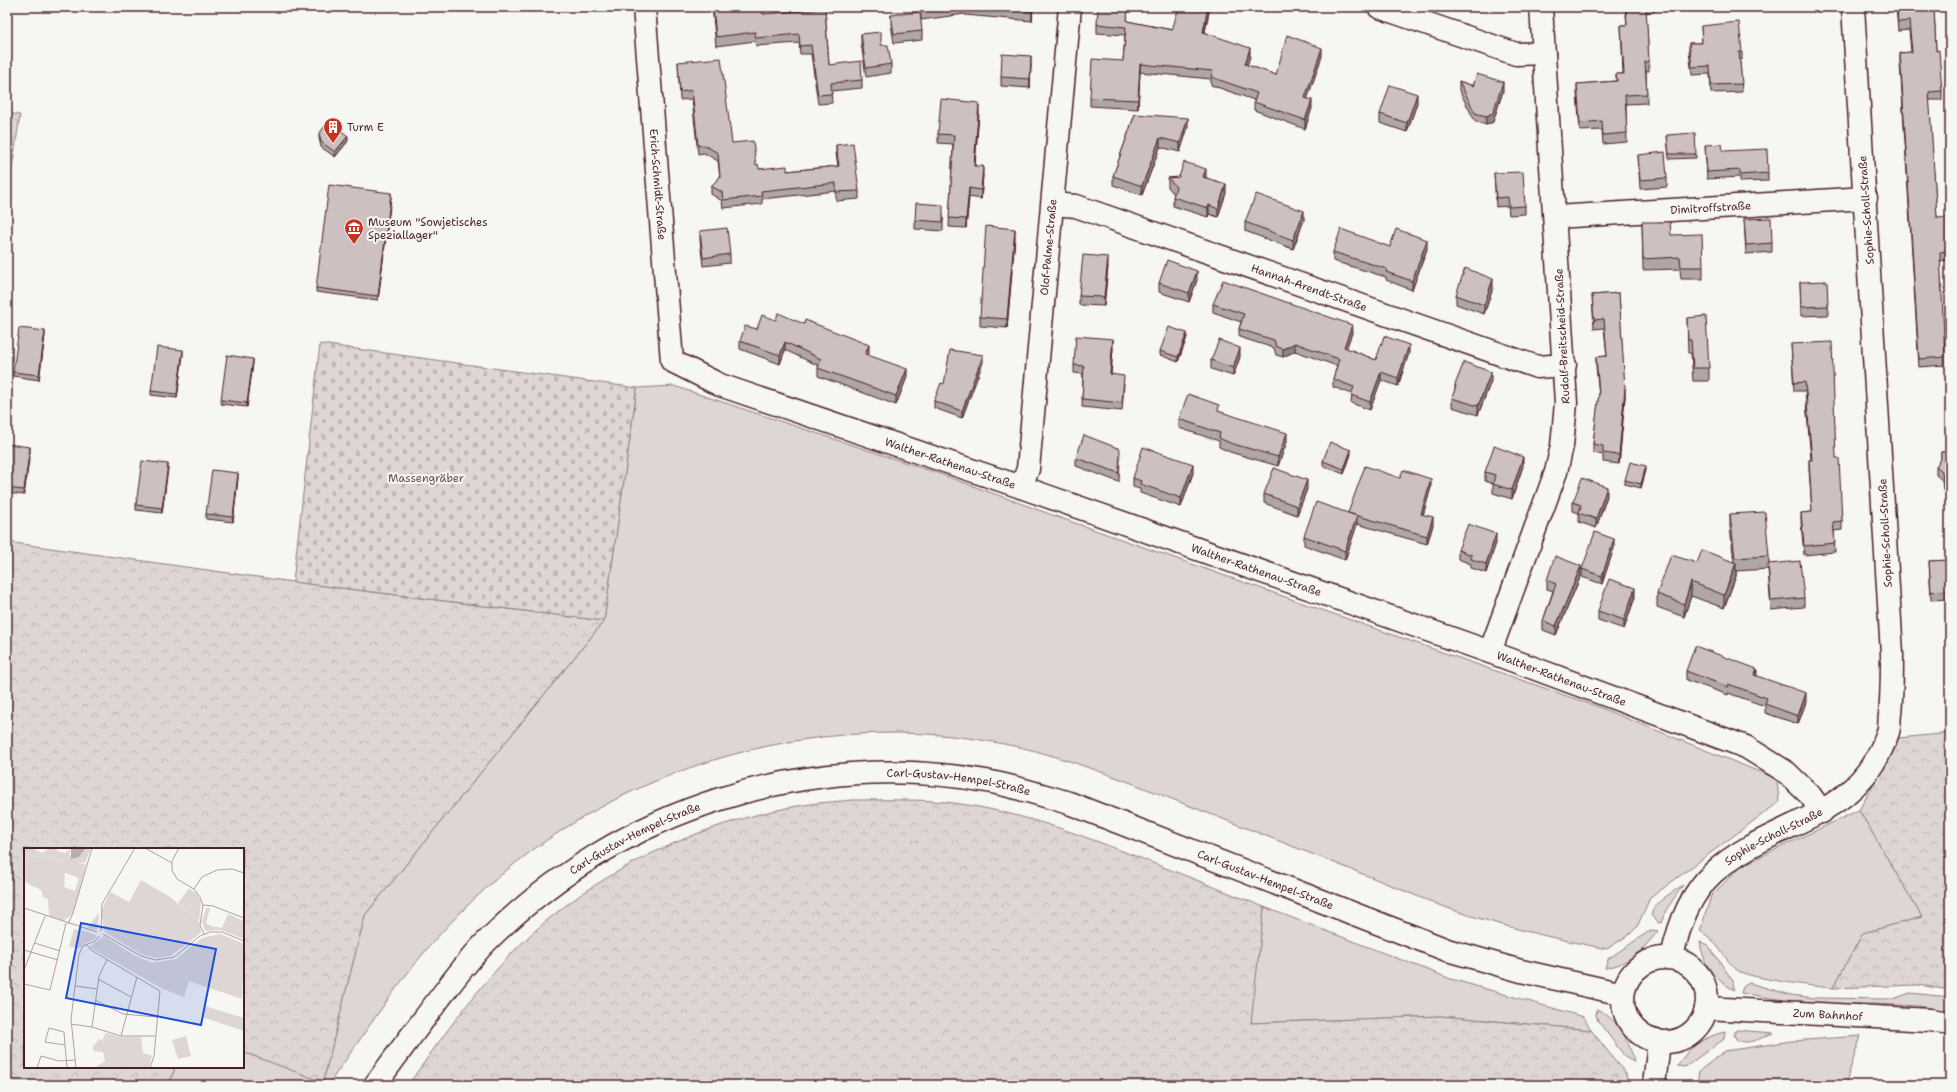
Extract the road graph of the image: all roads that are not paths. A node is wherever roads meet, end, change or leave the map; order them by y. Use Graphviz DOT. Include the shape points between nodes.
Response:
graph roads {
  1 [pos="644,7"];
  2 [pos="1070,7"];
  3 [pos="1379,7"];
  4 [pos="1541,7"];
  5 [pos="1853,7"];
  6 [pos="1544,53"];
  7 [pos="1866,198"];
  8 [pos="1054,204"];
  9 [pos="1556,217"];
  10 [pos="672,361"];
  11 [pos="1565,365"];
  12 [pos="1021,487"];
  13 [pos="1490,652"];
  14 [pos="1822,812"];
  15 [pos="1672,958"];
  16 [pos="1623,994"];
  17 [pos="1706,1008"];
  18 [pos="1950,1023"];
  19 [pos="1659,1042"];
  20 [pos="376,1085"];
  21 [pos="1654,1085"];
  1 -- 10 [label="street, Erich-Schmidt-Straße"];
  2 -- 8 [label="street, Olof-Palme-Straße"];
  3 -- 6 [label="street" via="1516,54"];
  4 -- 6 [label="street, Rudolf-Breitscheid-Straße"];
  5 -- 7 [label="street, Sophie-Scholl-Straße"];
  6 -- 9 [label="street, Rudolf-Breitscheid-Straße"];
  7 -- 9 [label="street, Dimitroffstraße"];
  7 -- 14 [label="street, Sophie-Scholl-Straße" via="1892,690 1888,731 1874,762 1850,791"];
  8 -- 11 [label="street, Hannah-Arendt-Straße" via="1076,206 1538,366"];
  8 -- 12 [label="street, Olof-Palme-Straße" via="1028,469"];
  9 -- 11 [label="street, Rudolf-Breitscheid-Straße"];
  10 -- 12 [label="street, Walther-Rathenau-Straße" via="720,385"];
  11 -- 13 [label="street, Rudolf-Breitscheid-Straße" via="1566,403 1562,446 1556,472"];
  12 -- 13 [label="street, Walther-Rathenau-Straße"];
  13 -- 14 [label="street, Walther-Rathenau-Straße" via="1746,747 1786,772 1810,795"];
  14 -- 15 [label="street, Sophie-Scholl-Straße" via="1741,851 1713,873 1693,898 1678,930"];
  15 -- 16 [label="street" via="1658,958 1646,962 1627,981"];
  15 -- 17 [label="street" via="1683,962 1700,976 1705,986"];
  16 -- 19 [label="street" via="1623,1007 1635,1030 1646,1038"];
  16 -- 20 [label="street, Carl-Gustav-Hempel-Straße" via="1521,971 1447,950 1069,803 1033,792 987,781 935,775 878,773 815,776 719,798 690,808 616,844 562,876 514,916 471,957"];
  17 -- 18 [label="street, Zum Bahnhof"];
  17 -- 19 [label="street" via="1702,1020 1684,1038 1672,1042"];
  19 -- 21 [label="street"];
}
